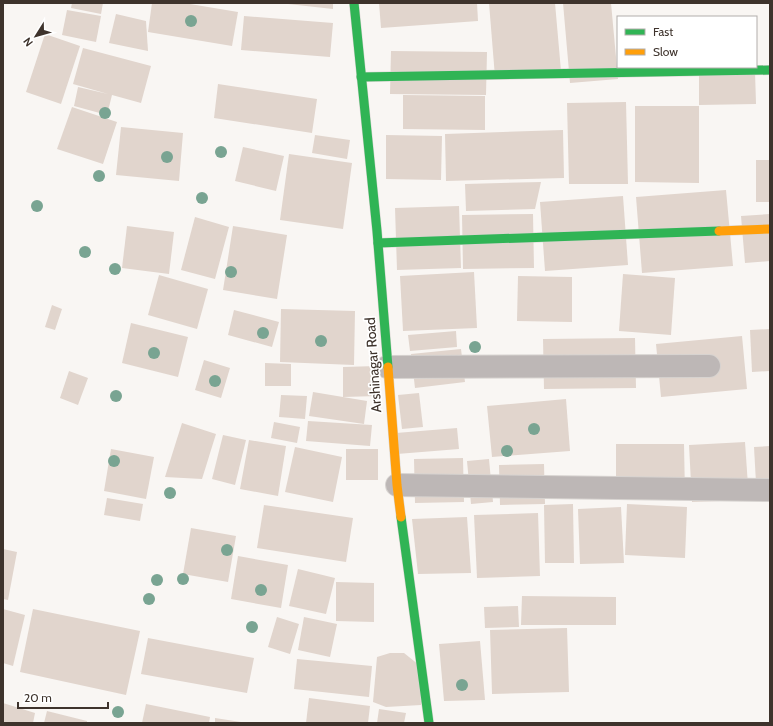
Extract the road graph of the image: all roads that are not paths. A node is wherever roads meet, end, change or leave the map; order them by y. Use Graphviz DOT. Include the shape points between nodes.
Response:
graph roads {
  1 [pos="354,3"];
  2 [pos="770,70"];
  3 [pos="361,77"];
  4 [pos="770,230"];
  5 [pos="378,243"];
  6 [pos="709,366"];
  7 [pos="388,367"];
  8 [pos="397,485"];
  9 [pos="770,490"];
  10 [pos="429,723"];
  1 -- 3 [label="street, Arshinagar Road"];
  2 -- 3 [label="street"];
  3 -- 5 [label="street, Arshinagar Road"];
  4 -- 5 [label="street"];
  5 -- 7 [label="street, Arshinagar Road"];
  6 -- 7 [label="street"];
  7 -- 8 [label="street, Arshinagar Road"];
  8 -- 9 [label="street"];
  8 -- 10 [label="street, Arshinagar Road"];
}
